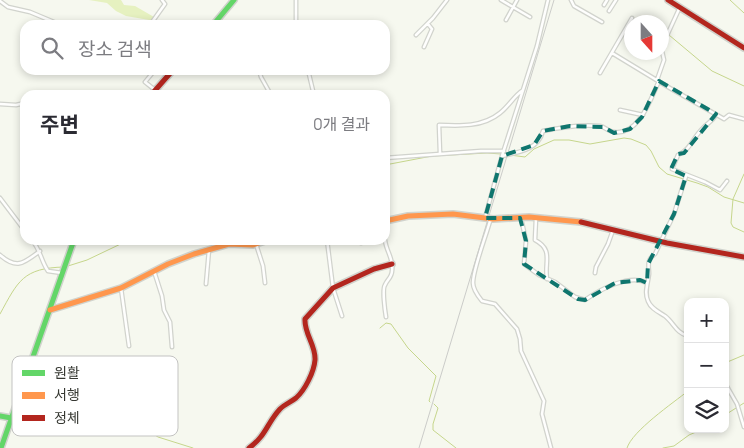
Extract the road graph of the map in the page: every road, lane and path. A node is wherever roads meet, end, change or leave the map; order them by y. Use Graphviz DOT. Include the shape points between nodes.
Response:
graph roads {
  1 [pos="162,0"];
  2 [pos="234,0"];
  3 [pos="296,0"];
  4 [pos="447,0"];
  5 [pos="501,0"];
  6 [pos="518,0"];
  7 [pos="548,0"];
  8 [pos="571,0"];
  9 [pos="607,0"];
  10 [pos="616,0"];
  11 [pos="668,0"];
  12 [pos="0,1"];
  13 [pos="604,5"];
  14 [pos="514,7"];
  15 [pos="680,7"];
  16 [pos="609,11"];
  17 [pos="530,16"];
  18 [pos="48,20"];
  19 [pos="154,20"];
  20 [pos="217,20"];
  21 [pos="296,20"];
  22 [pos="506,20"];
  23 [pos="602,22"];
  24 [pos="427,24"];
  25 [pos="624,32"];
  26 [pos="416,35"];
  27 [pos="424,47"];
  28 [pos="744,48"];
  29 [pos="612,53"];
  30 [pos="600,72"];
  31 [pos="150,75"];
  32 [pos="169,75"];
  33 [pos="261,75"];
  34 [pos="309,75"];
  35 [pos="658,80"];
  36 [pos="524,89"];
  37 [pos="156,90"];
  38 [pos="268,90"];
  39 [pos="313,90"];
  40 [pos="0,104"];
  41 [pos="20,104"];
  42 [pos="620,110"];
  43 [pos="643,114"];
  44 [pos="716,114"];
  45 [pos="744,119"];
  46 [pos="504,151"];
  47 [pos="440,153"];
  48 [pos="502,156"];
  49 [pos="390,158"];
  50 [pos="686,176"];
  51 [pos="727,181"];
  52 [pos="0,198"];
  53 [pos="484,218"];
  54 [pos="520,218"];
  55 [pos="536,218"];
  56 [pos="390,220"];
  57 [pos="492,220"];
  58 [pos="20,224"];
  59 [pos="613,230"];
  60 [pos="661,242"];
  61 [pos="36,245"];
  62 [pos="72,245"];
  63 [pos="225,245"];
  64 [pos="256,245"];
  65 [pos="328,245"];
  66 [pos="386,245"];
  67 [pos="209,250"];
  68 [pos="40,251"];
  69 [pos="0,255"];
  70 [pos="744,257"];
  71 [pos="392,264"];
  72 [pos="154,271"];
  73 [pos="63,272"];
  74 [pos="595,273"];
  75 [pos="546,279"];
  76 [pos="265,283"];
  77 [pos="647,283"];
  78 [pos="206,284"];
  79 [pos="121,288"];
  80 [pos="333,288"];
  81 [pos="49,310"];
  82 [pos="342,316"];
  83 [pos="386,317"];
  84 [pos="684,334"];
  85 [pos="129,346"];
  86 [pos="172,347"];
  87 [pos="33,356"];
  88 [pos="728,388"];
  89 [pos="12,415"];
  90 [pos="0,416"];
  91 [pos="11,418"];
  92 [pos="744,427"];
  93 [pos="1,448"];
  94 [pos="249,448"];
  95 [pos="550,448"];
  1 -- 19 [label="street" via="165,4"];
  2 -- 20 [label="street"];
  3 -- 21 [label="street"];
  4 -- 24 [label="street"];
  5 -- 14 [label="street"];
  6 -- 14 [label="street"];
  7 -- 36 [label="street"];
  8 -- 23 [label="street" via="574,6"];
  9 -- 13 [label="street"];
  10 -- 16 [label="street"];
  11 -- 15 [label="street"];
  12 -- 18 [label="street" via="8,7"];
  14 -- 17 [label="street"];
  14 -- 22 [label="street"];
  15 -- 28 [label="street"];
  15 -- 35 [label="street" via="664,42 664,60"];
  24 -- 26 [label="street"];
  24 -- 27 [label="street" via="432,29"];
  25 -- 29 [label="street"];
  29 -- 30 [label="street"];
  29 -- 35 [label="street"];
  31 -- 37 [label="street" via="145,82"];
  32 -- 37 [label="street"];
  33 -- 38 [label="street"];
  34 -- 39 [label="street"];
  35 -- 43 [label="street"];
  35 -- 44 [label="street"];
  36 -- 46 [label="street"];
  36 -- 47 [label="street" via="502,112 489,120 470,126 439,125"];
  40 -- 41 [label="street"];
  42 -- 43 [label="street"];
  43 -- 48 [label="street" via="630,129 616,132 591,126 543,131 534,145"];
  44 -- 45 [label="street" via="724,119 729,115"];
  44 -- 50 [label="street" via="684,153 676,157 672,170"];
  46 -- 47 [label="street"];
  46 -- 48 [label="street"];
  47 -- 49 [label="street"];
  48 -- 53 [label="street"];
  50 -- 51 [label="street" via="720,190"];
  50 -- 60 [label="street"];
  52 -- 58 [label="street"];
  53 -- 56 [label="street" via="452,214"];
  53 -- 57 [label="street"];
  54 -- 55 [label="street"];
  54 -- 57 [label="street"];
  54 -- 75 [label="street" via="526,244 524,262"];
  55 -- 59 [label="street" via="573,220"];
  55 -- 75 [label="street" via="535,240 546,250"];
  57 -- 95 [label="street" via="474,287 482,301 495,304 517,329 521,351 544,401 542,414"];
  59 -- 60 [label="street"];
  59 -- 74 [label="street"];
  60 -- 70 [label="street"];
  60 -- 77 [label="street" via="648,263"];
  61 -- 68 [label="street"];
  62 -- 73 [label="street"];
  63 -- 67 [label="street"];
  64 -- 76 [label="street"];
  65 -- 80 [label="street"];
  66 -- 71 [label="street"];
  67 -- 72 [label="street"];
  67 -- 78 [label="street"];
  68 -- 69 [label="street" via="19,264"];
  68 -- 73 [label="street" via="49,272"];
  71 -- 80 [label="street" via="374,268"];
  71 -- 83 [label="street" via="391,275 384,287"];
  72 -- 79 [label="street"];
  72 -- 86 [label="street" via="170,322"];
  73 -- 81 [label="street"];
  75 -- 77 [label="street" via="583,300 616,283 640,280"];
  77 -- 84 [label="street" via="650,305"];
  79 -- 81 [label="street"];
  79 -- 85 [label="street"];
  80 -- 82 [label="street"];
  80 -- 94 [label="street" via="304,321 316,361 304,390 281,408 264,436"];
  81 -- 87 [label="street"];
  88 -- 92 [label="street"];
  89 -- 91 [label="street"];
  90 -- 91 [label="street"];
  91 -- 93 [label="street"];
}
